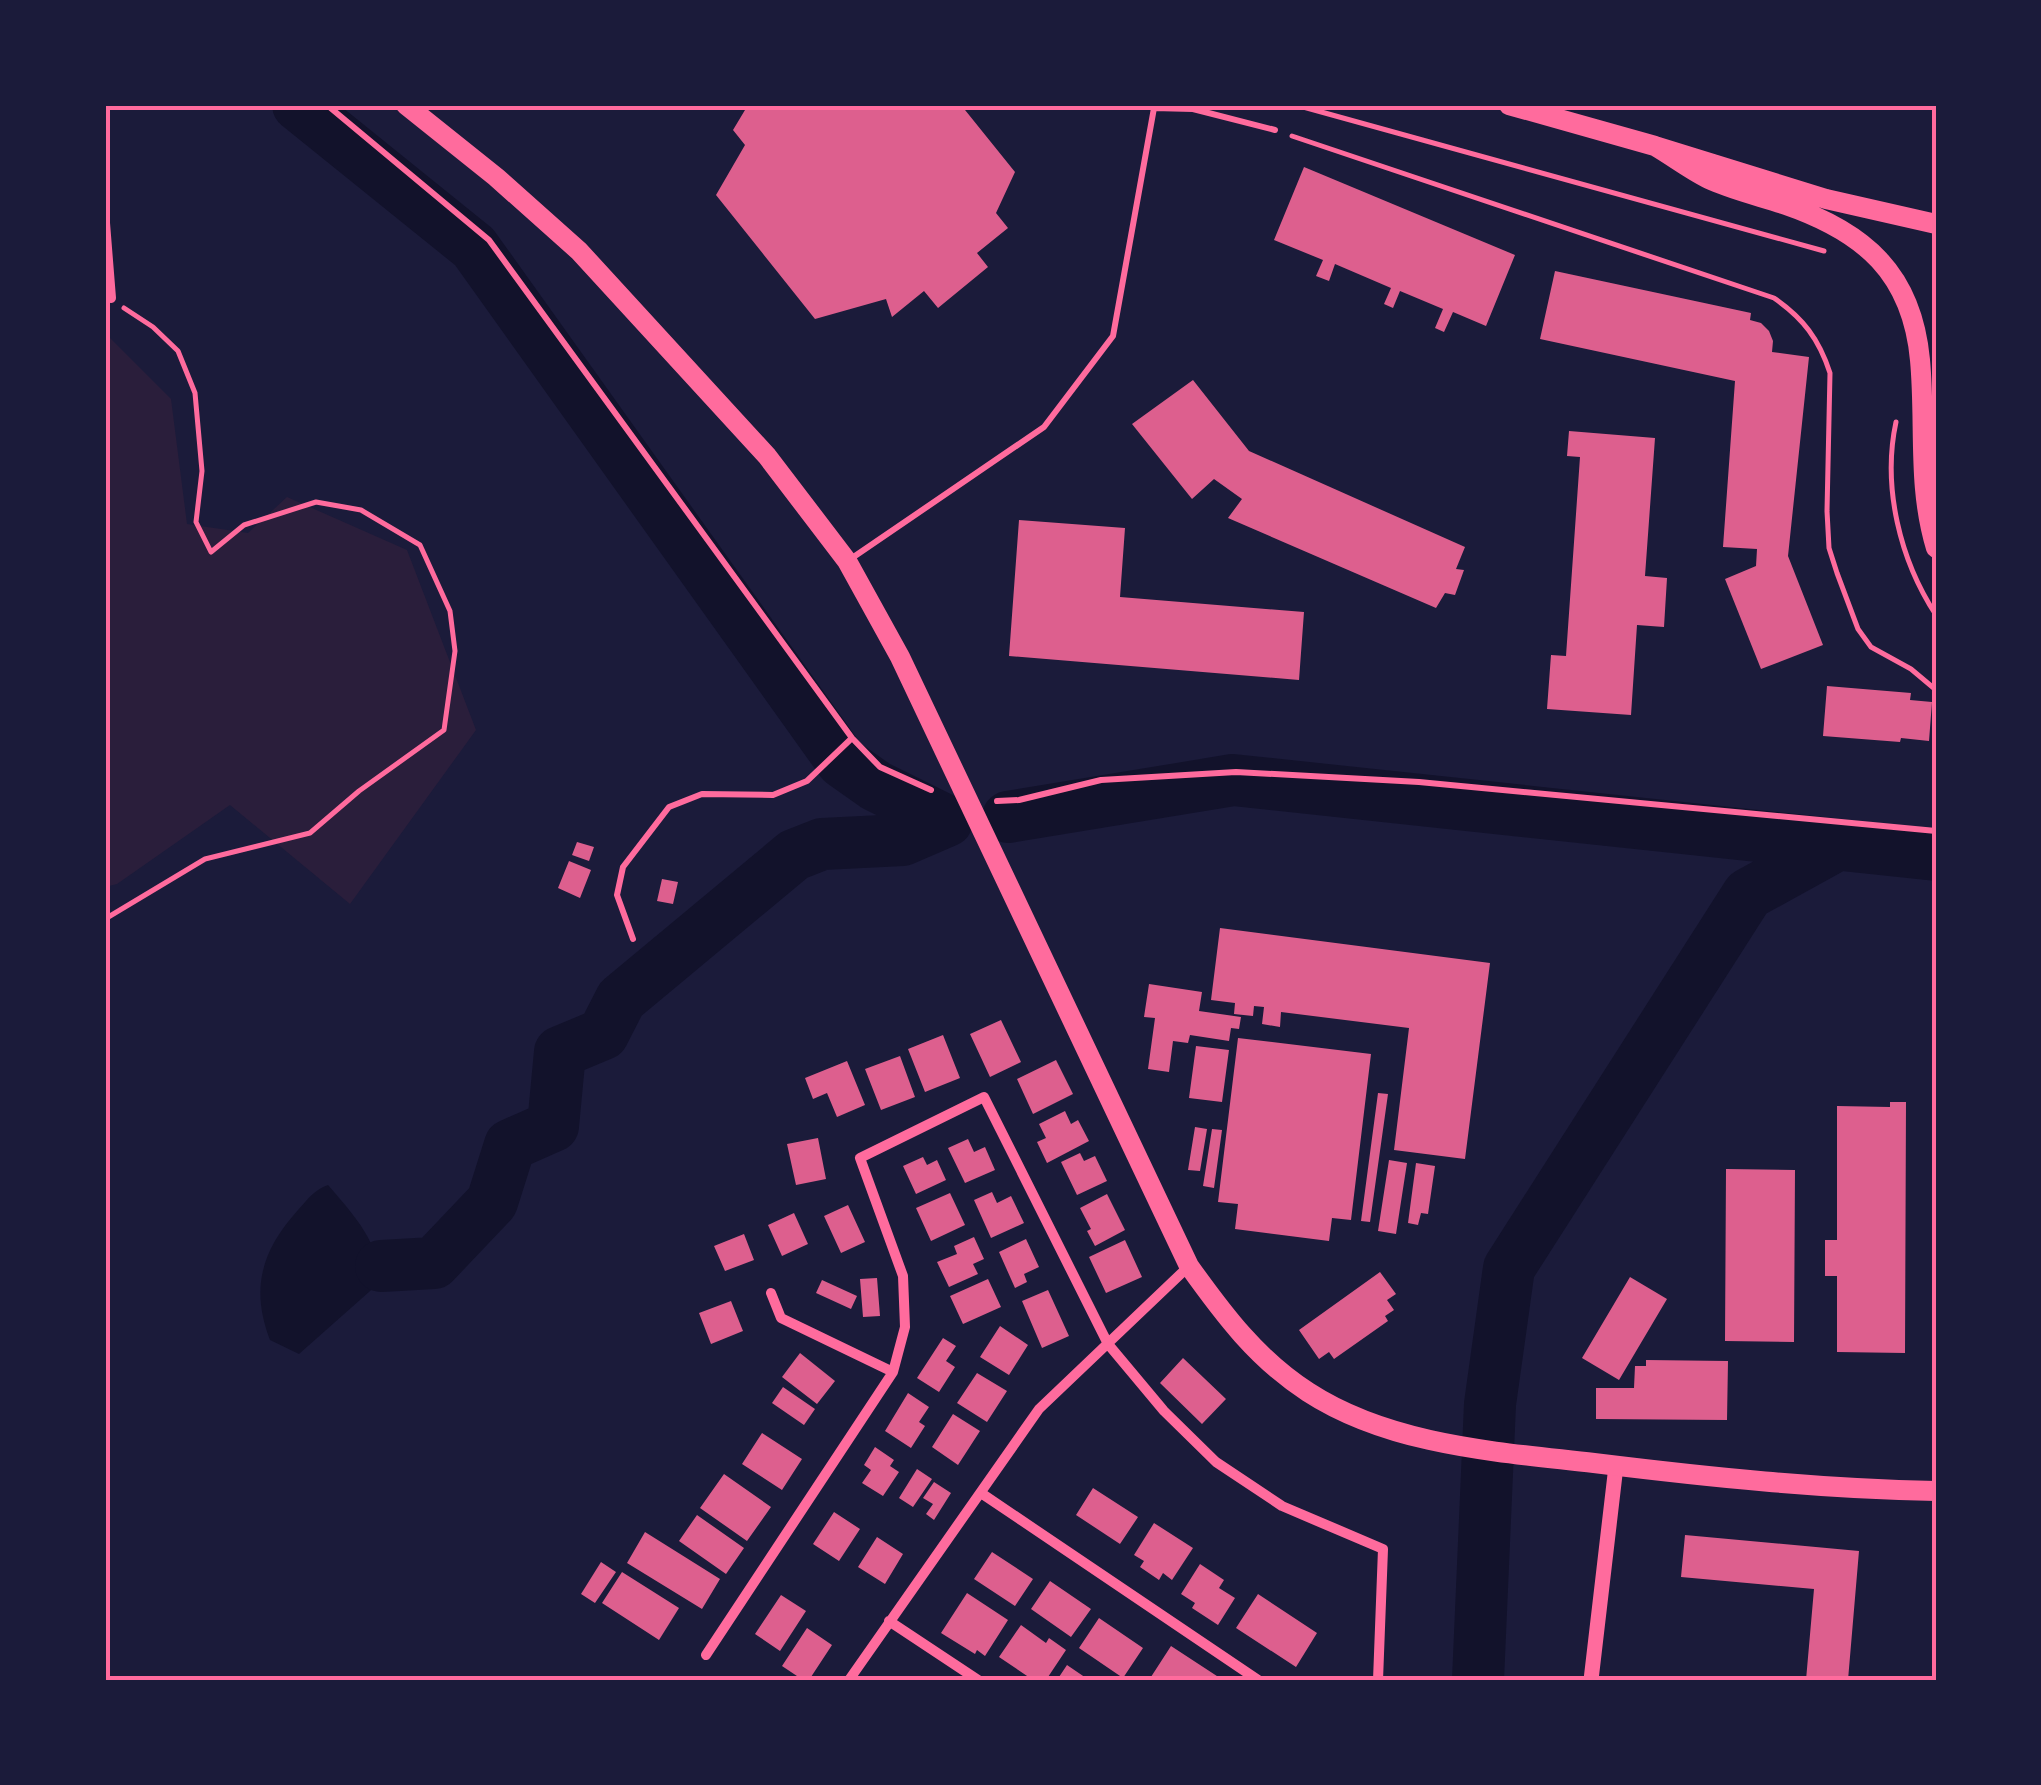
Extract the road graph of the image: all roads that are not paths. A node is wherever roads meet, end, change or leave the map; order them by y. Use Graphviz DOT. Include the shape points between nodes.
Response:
graph roads {
  1 [pos="327,105"];
  2 [pos="406,105"];
  3 [pos="1509,105"];
  4 [pos="1274,130"];
  5 [pos="1655,146"];
  6 [pos="105,223"];
  7 [pos="1936,224"];
  8 [pos="111,298"];
  9 [pos="1936,548"];
  10 [pos="847,561"];
  11 [pos="850,739"];
  12 [pos="931,790"];
  13 [pos="998,801"];
  14 [pos="1936,831"];
  15 [pos="633,939"];
  16 [pos="1189,1266"];
  17 [pos="771,1293"];
  18 [pos="1108,1344"];
  19 [pos="893,1372"];
  20 [pos="1616,1466"];
  21 [pos="1936,1490"];
  22 [pos="982,1493"];
  23 [pos="888,1621"];
  24 [pos="706,1655"];
  25 [pos="849,1680"];
  26 [pos="978,1680"];
  27 [pos="1258,1680"];
  28 [pos="1378,1680"];
  29 [pos="1591,1680"];
  1 -- 11 [label="lane" via="489,240"];
  2 -- 10 [label="main road" via="578,251 767,456"];
  3 -- 5 [label="main road"];
  4 -- 10 [label="lane" via="1192,109 1154,108 1113,336 1044,427"];
  5 -- 7 [label="main road" via="1826,199"];
  5 -- 9 [label="main road" via="1713,181 1834,225 1866,246 1894,278 1918,344 1923,490"];
  6 -- 8 [label="street"];
  10 -- 16 [label="main road" via="900,657"];
  11 -- 12 [label="lane" via="880,766"];
  11 -- 15 [label="lane" via="807,781 773,794 702,794 670,808 623,867 617,895"];
  13 -- 14 [label="lane" via="1102,780 1236,772 1419,782"];
  16 -- 18 [label="street"];
  16 -- 20 [label="main road" via="1231,1325 1273,1368 1360,1418 1428,1439"];
  17 -- 19 [label="street" via="781,1318"];
  18 -- 19 [label="street" via="984,1098 860,1158 903,1276 906,1327"];
  18 -- 22 [label="street" via="1038,1409"];
  18 -- 28 [label="street" via="1216,1462 1282,1506 1383,1549"];
  19 -- 24 [label="street"];
  20 -- 21 [label="main road" via="1800,1485"];
  20 -- 29 [label="street"];
  22 -- 23 [label="street"];
  22 -- 27 [label="street"];
  23 -- 25 [label="street"];
  23 -- 26 [label="street"];
}
